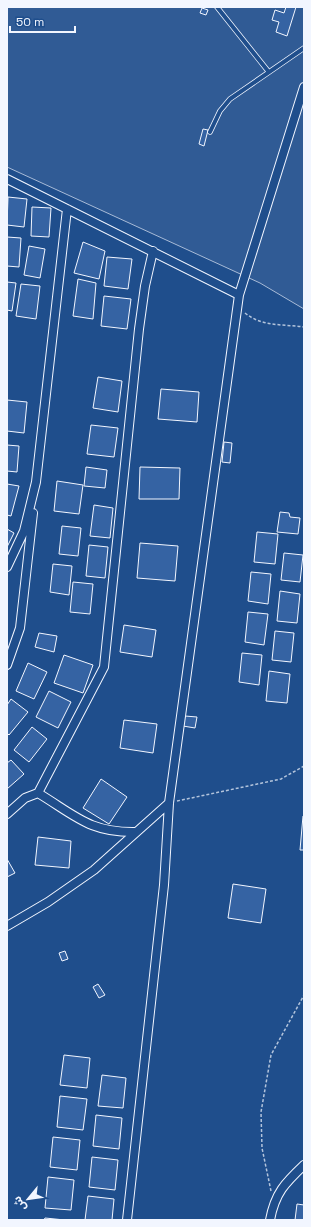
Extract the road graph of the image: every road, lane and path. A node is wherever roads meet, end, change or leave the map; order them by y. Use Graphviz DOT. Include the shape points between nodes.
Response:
graph roads {
  1 [pos="217,7"];
  2 [pos="304,48"];
  3 [pos="268,71"];
  4 [pos="304,87"];
  5 [pos="210,132"];
  6 [pos="7,179"];
  7 [pos="67,209"];
  8 [pos="153,251"];
  9 [pos="239,295"];
  10 [pos="237,307"];
  11 [pos="304,327"];
  12 [pos="36,482"];
  13 [pos="7,567"];
  14 [pos="7,665"];
  15 [pos="304,766"];
  16 [pos="38,793"];
  17 [pos="169,803"];
  18 [pos="7,814"];
  19 [pos="136,832"];
  20 [pos="7,926"];
  21 [pos="304,996"];
  22 [pos="304,1165"];
  23 [pos="273,1205"];
  24 [pos="127,1220"];
  25 [pos="270,1220"];
  1 -- 3 [label="lane"];
  2 -- 3 [label="lane"];
  3 -- 5 [label="lane" via="230,99 220,111"];
  4 -- 9 [label="street"];
  6 -- 7 [label="street"];
  7 -- 8 [label="street"];
  7 -- 12 [label="street"];
  8 -- 9 [label="street"];
  8 -- 16 [label="street" via="139,328 104,667"];
  9 -- 10 [label="street"];
  10 -- 11 [label="path" via="249,316 272,325"];
  10 -- 17 [label="street"];
  12 -- 13 [label="street" via="24,531"];
  12 -- 14 [label="street" via="20,628"];
  15 -- 17 [label="path" via="281,779"];
  16 -- 18 [label="street" via="25,798"];
  16 -- 19 [label="street" via="75,818 97,828 116,832"];
  17 -- 19 [label="street"];
  17 -- 24 [label="street" via="164,885"];
  19 -- 20 [label="street" via="94,870 48,902"];
  21 -- 23 [label="path" via="271,1055 261,1112 262,1148"];
  22 -- 23 [label="street" via="282,1186"];
  23 -- 25 [label="street"];
}
